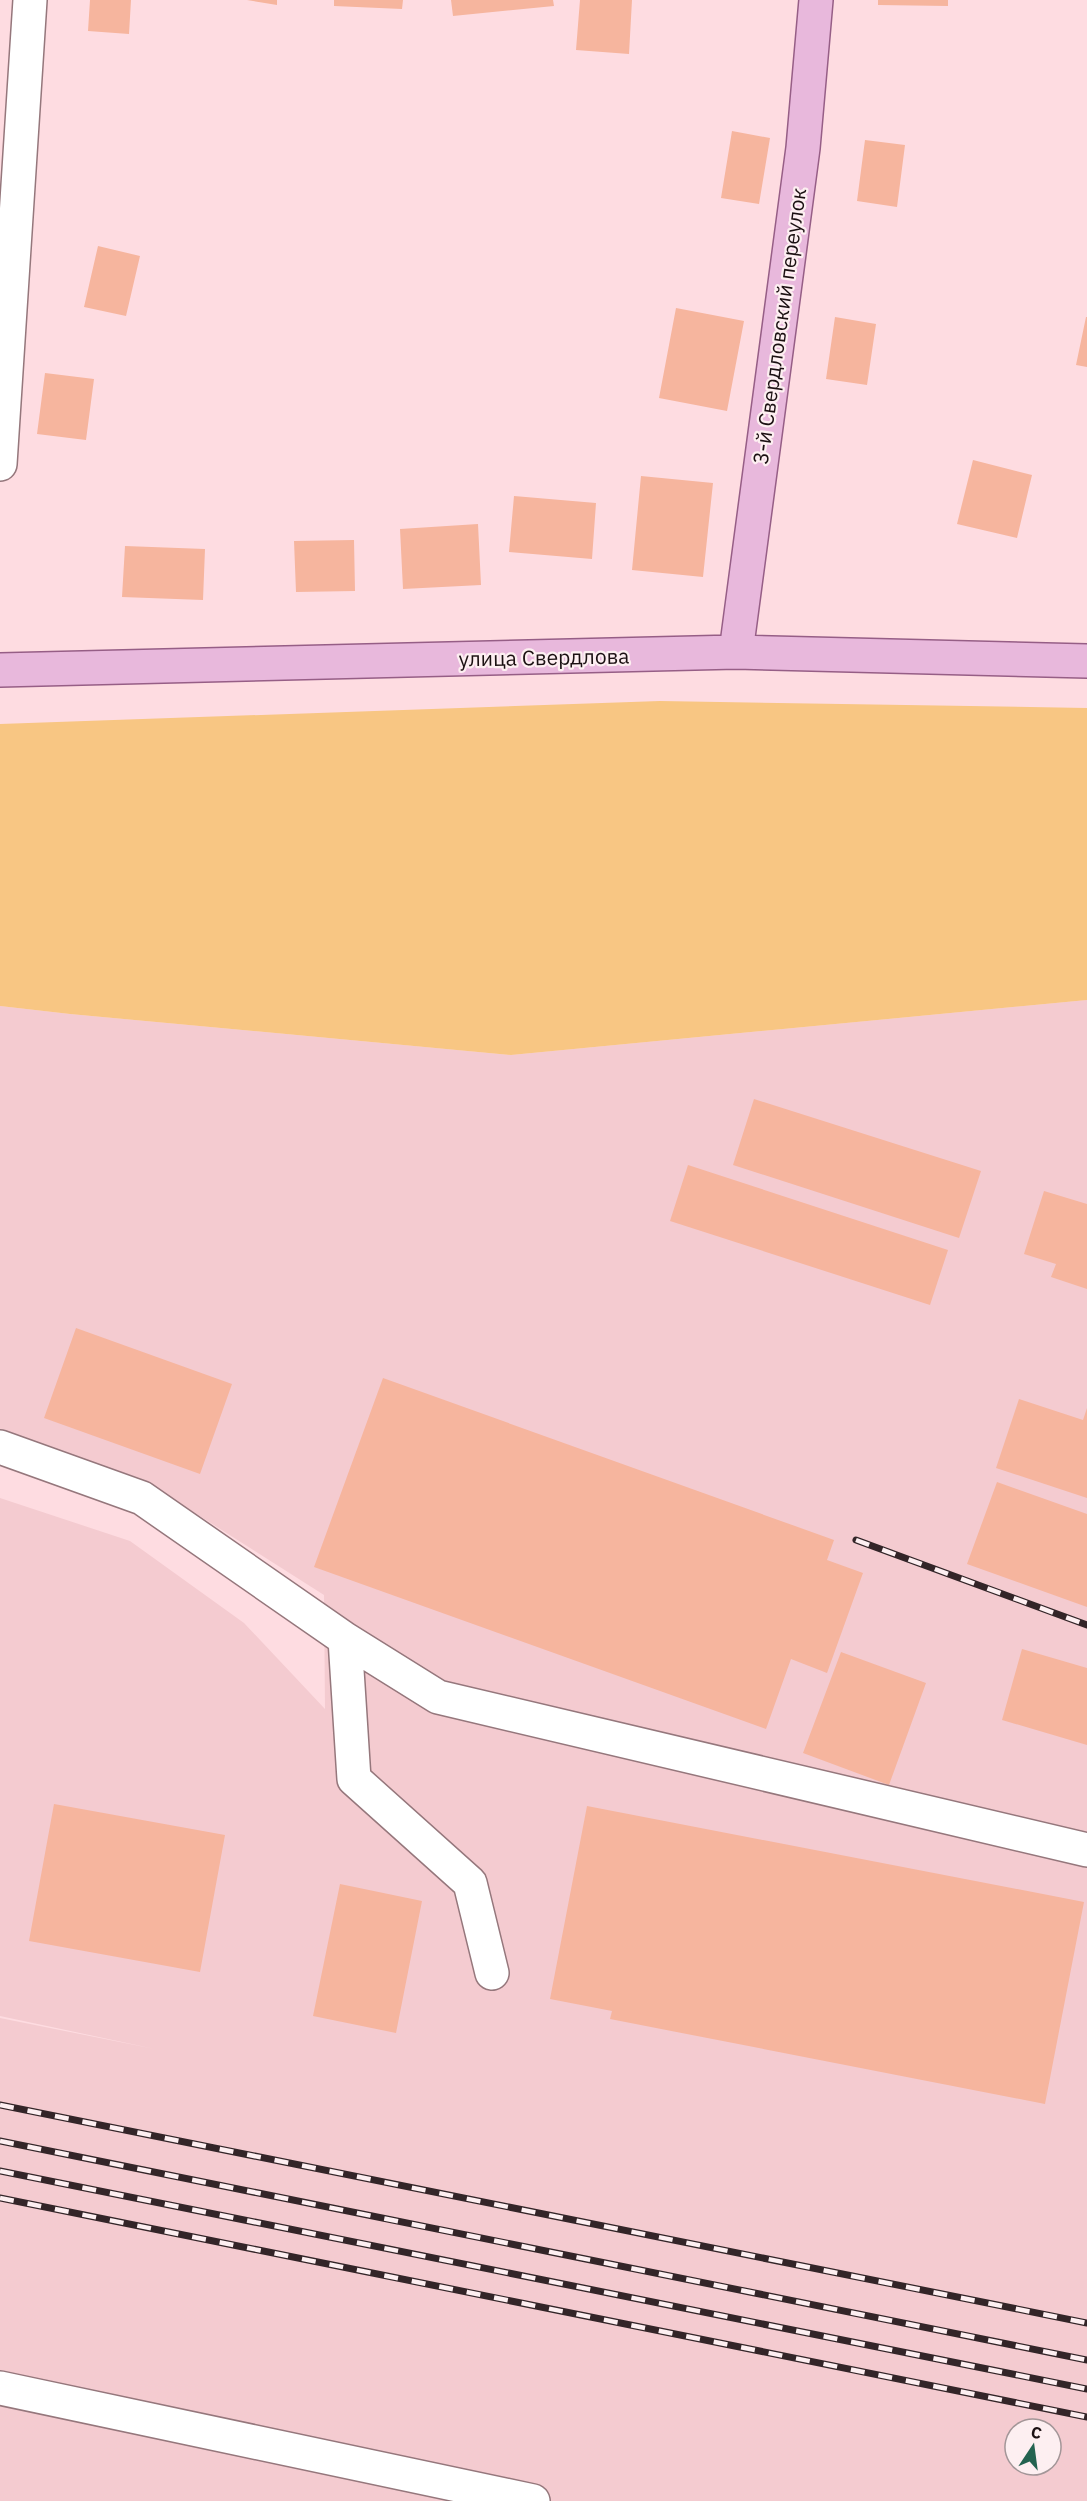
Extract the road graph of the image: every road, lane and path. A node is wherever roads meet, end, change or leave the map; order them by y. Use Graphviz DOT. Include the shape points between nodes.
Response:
graph roads {
  1 [pos="30,0"];
  2 [pos="816,0"];
  3 [pos="0,464"];
  4 [pos="736,652"];
  5 [pos="1087,661"];
  6 [pos="0,664"];
  7 [pos="0,1447"];
  8 [pos="345,1639"];
  9 [pos="1087,1850"];
  10 [pos="492,1973"];
  11 [pos="0,2388"];
  12 [pos="533,2501"];
  1 -- 3 [label="street"];
  2 -- 4 [label="main road, 3-й Свердловский переулок" via="803,148"];
  4 -- 5 [label="main road, улица Свердлова"];
  4 -- 6 [label="main road, улица Свердлова"];
  7 -- 8 [label="street" via="142,1498"];
  8 -- 9 [label="street" via="438,1697"];
  8 -- 10 [label="street" via="354,1779 471,1883"];
  11 -- 12 [label="street"];
}
